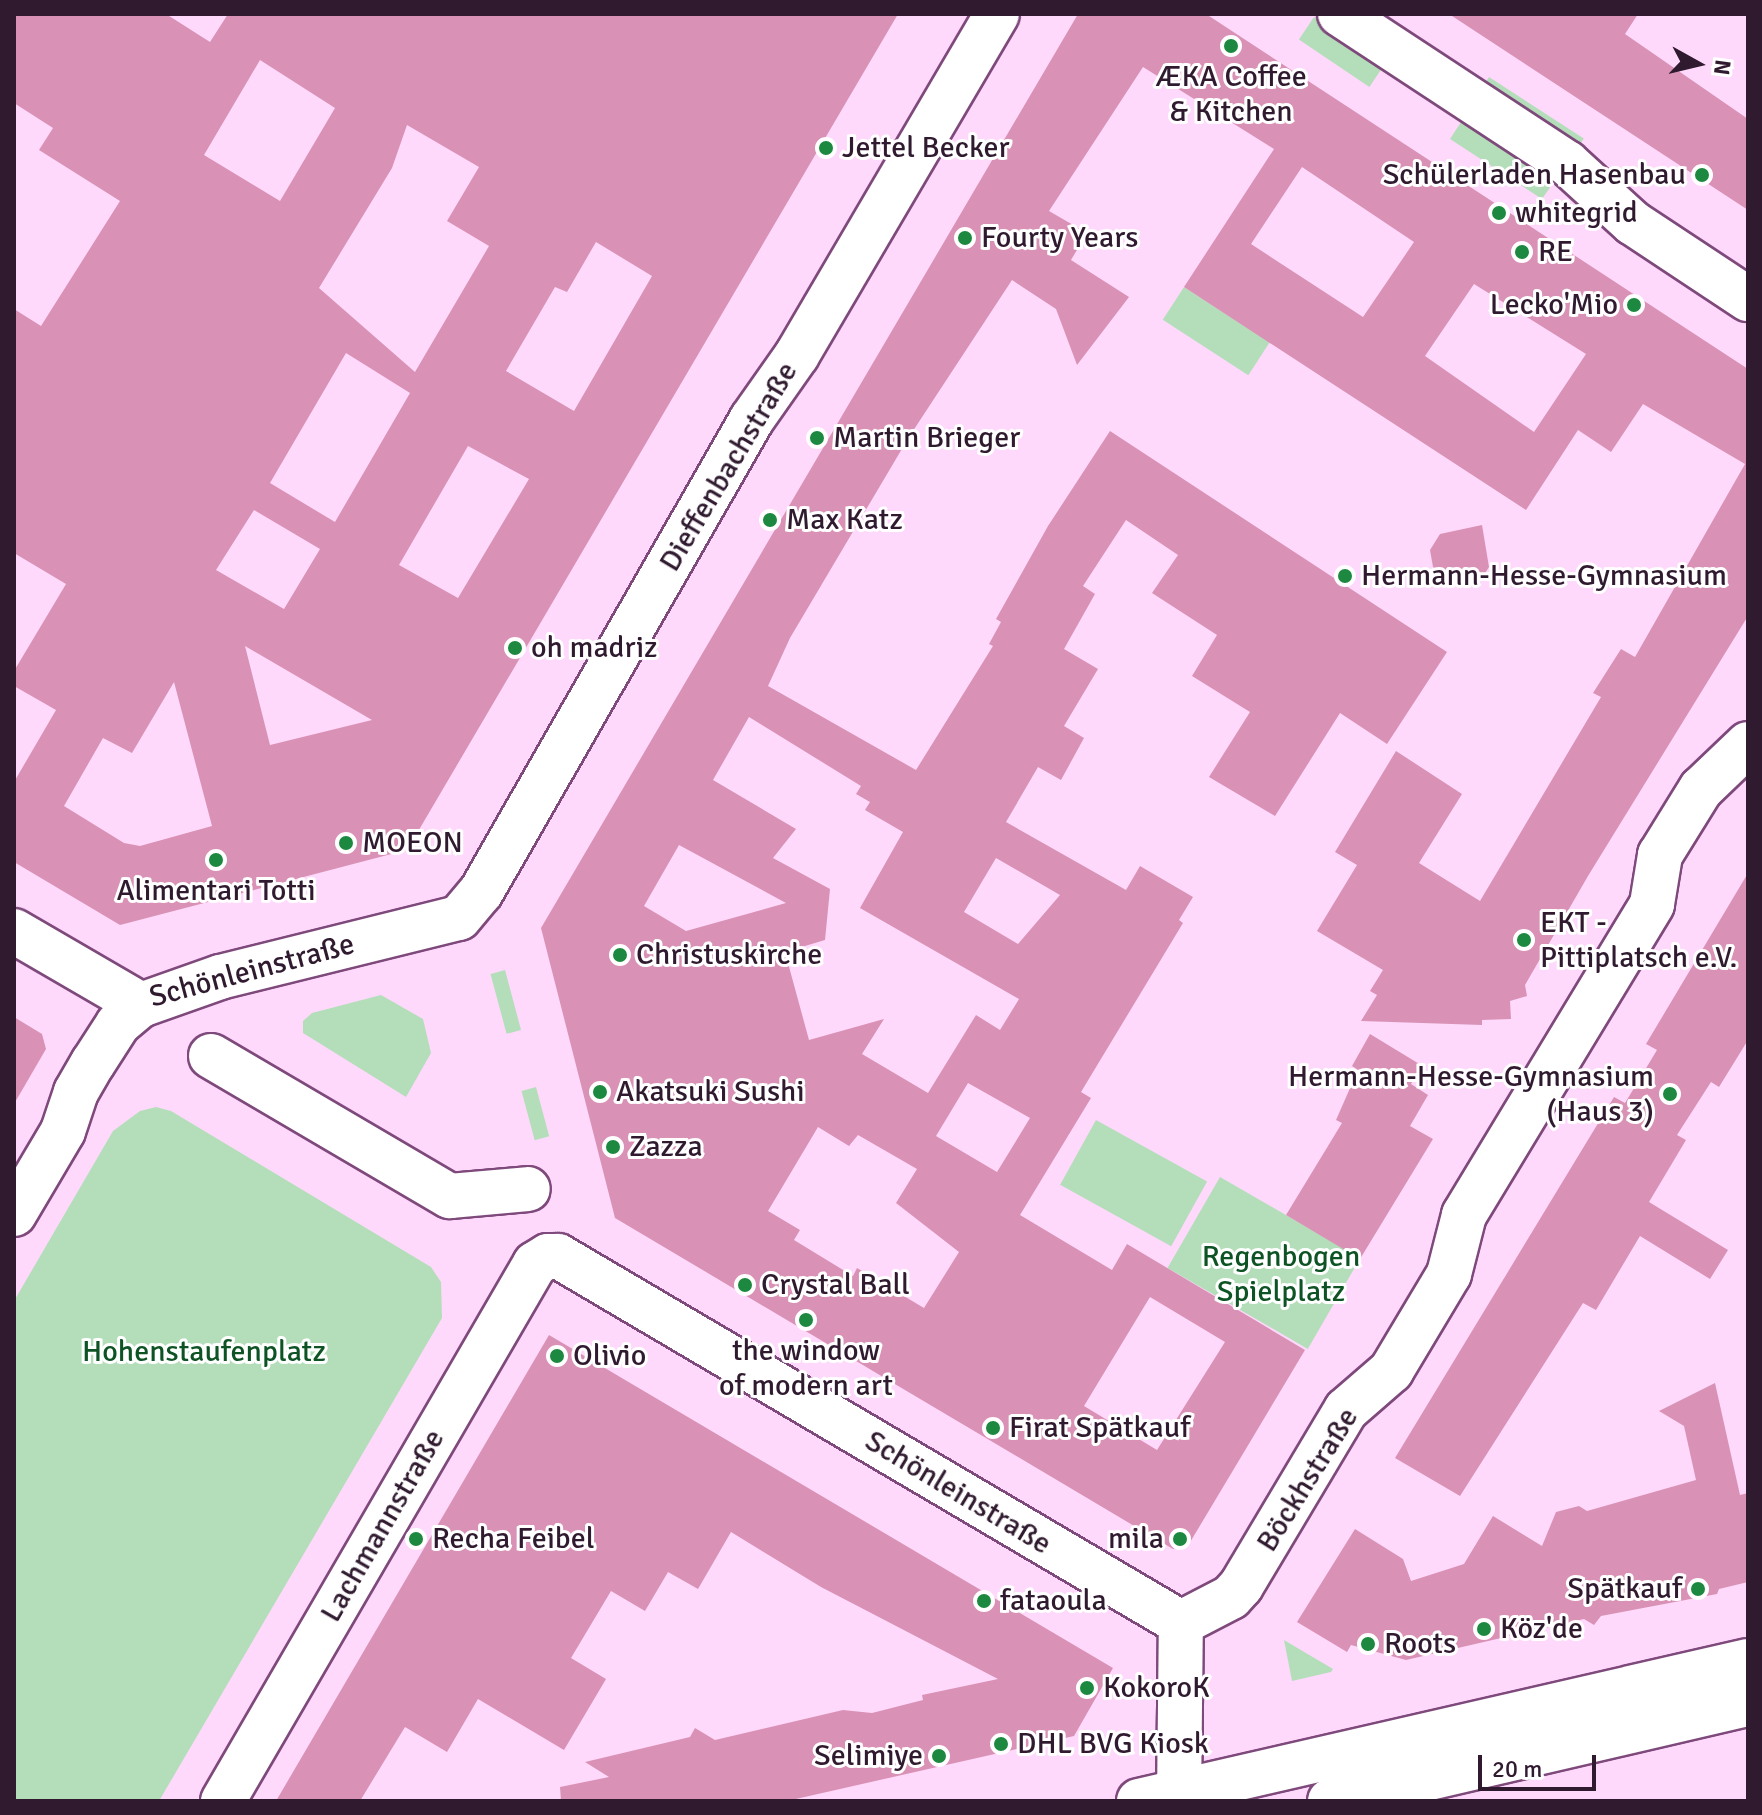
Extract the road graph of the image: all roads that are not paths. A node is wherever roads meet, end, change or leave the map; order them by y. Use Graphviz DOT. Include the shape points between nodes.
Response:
graph roads {
  1 [pos="997,14"];
  2 [pos="1340,14"];
  3 [pos="1748,299"];
  4 [pos="1748,744"];
  5 [pos="459,918"];
  6 [pos="14,931"];
  7 [pos="141,1005"];
  8 [pos="211,1056"];
  9 [pos="528,1189"];
  10 [pos="14,1214"];
  11 [pos="548,1256"];
  12 [pos="1181,1623"];
  13 [pos="1748,1661"];
  14 [pos="1748,1704"];
  15 [pos="1166,1798"];
  16 [pos="223,1801"];
  17 [pos="1330,1801"];
  1 -- 5 [label="street, Dieffenbachstraße" via="797,355 745,431 489,879"];
  2 -- 3 [label="street" via="1567,163 1633,223"];
  4 -- 12 [label="street, Böckhstraße" via="1701,789 1660,855 1652,904 1464,1215 1449,1274 1391,1371 1346,1410 1241,1586"];
  5 -- 7 [label="street, Schönleinstraße" via="220,977"];
  6 -- 7 [label="street, Schönleinstraße"];
  7 -- 10 [label="street" via="118,1024 93,1063 63,1131"];
  8 -- 9 [label="street" via="450,1196"];
  11 -- 12 [label="street, Schönleinstraße" via="558,1256"];
  11 -- 16 [label="street, Lachmannstraße" via="535,1264"];
  12 -- 15 [label="street"];
  13 -- 15 [label="street"];
  14 -- 17 [label="street"];
}
